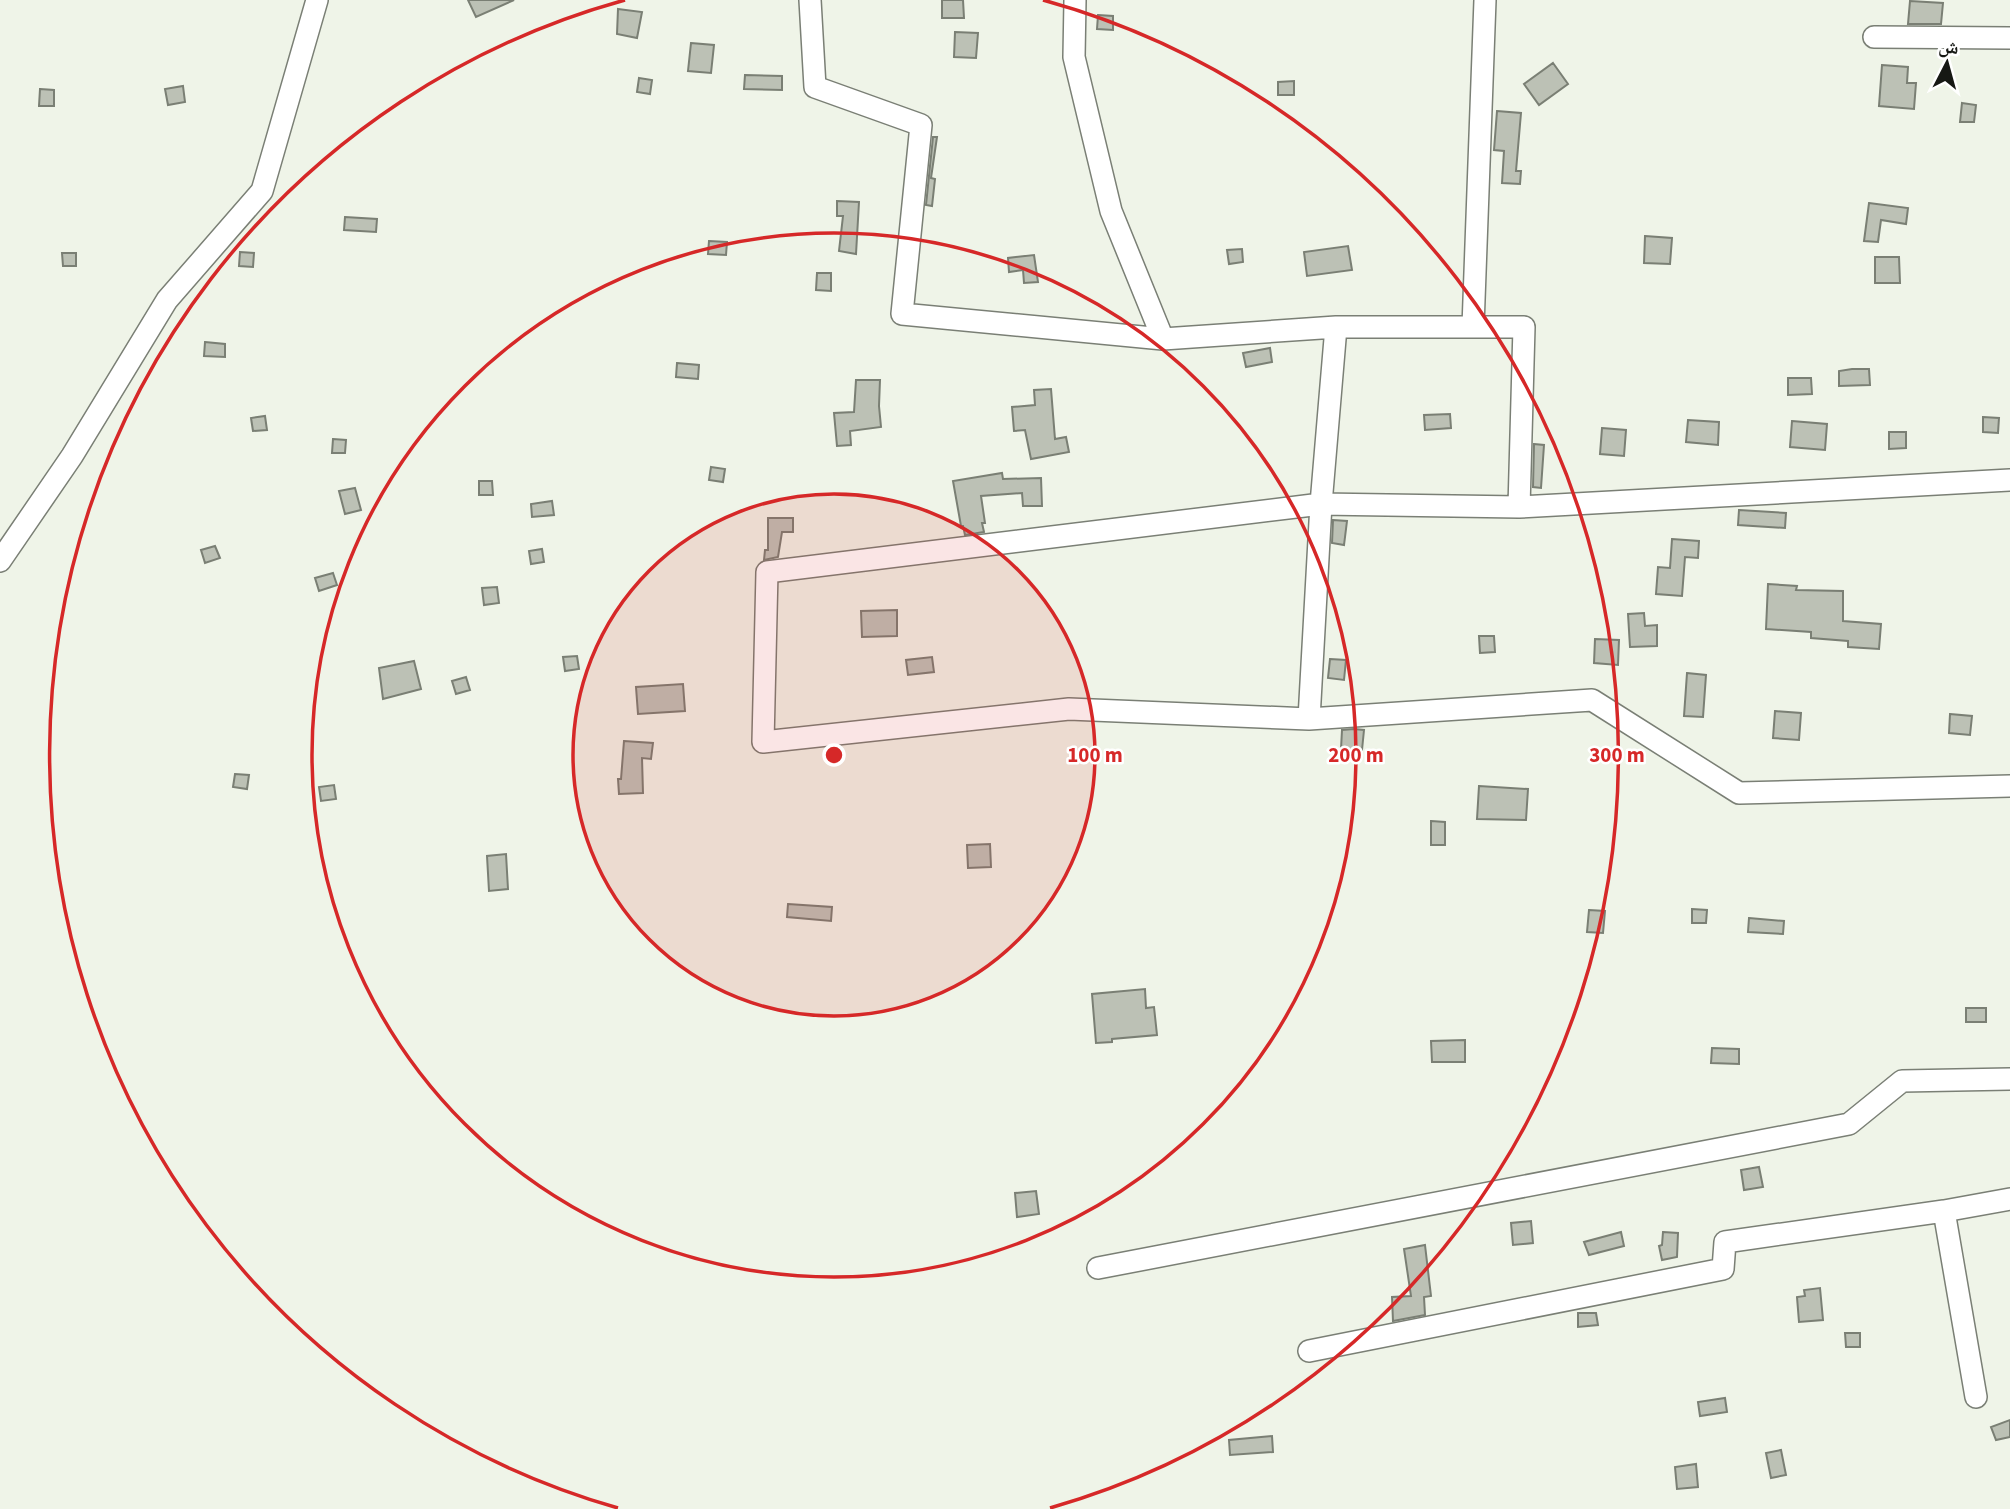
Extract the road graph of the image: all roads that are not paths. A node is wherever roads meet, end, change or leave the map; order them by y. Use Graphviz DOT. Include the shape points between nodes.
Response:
graph roads {
  1 [pos="317,0"];
  2 [pos="810,0"];
  3 [pos="1075,0"];
  4 [pos="1485,0"];
  5 [pos="1874,37"];
  6 [pos="2010,38"];
  7 [pos="1336,327"];
  8 [pos="1473,327"];
  9 [pos="1163,339"];
  10 [pos="2010,480"];
  11 [pos="1321,504"];
  12 [pos="1519,507"];
  13 [pos="0,561"];
  14 [pos="1309,719"];
  15 [pos="2010,786"];
  16 [pos="2010,1079"];
  17 [pos="2010,1199"];
  18 [pos="1944,1211"];
  19 [pos="1098,1268"];
  20 [pos="1309,1351"];
  21 [pos="1976,1397"];
  1 -- 13 [label="street" via="262,191 167,300 72,456"];
  2 -- 9 [label="street" via="815,86 921,125 901,314"];
  3 -- 9 [label="street" via="1074,57 1111,211"];
  4 -- 8 [label="street"];
  5 -- 6 [label="street"];
  7 -- 8 [label="street"];
  7 -- 9 [label="street"];
  7 -- 11 [label="street"];
  8 -- 12 [label="street" via="1524,327"];
  10 -- 12 [label="street"];
  11 -- 12 [label="street"];
  11 -- 14 [label="street"];
  11 -- 14 [label="street" via="767,572 762,742 1069,709"];
  14 -- 15 [label="street" via="1592,699 1739,793"];
  16 -- 19 [label="street" via="1902,1081 1849,1124"];
  17 -- 18 [label="street"];
  18 -- 20 [label="street" via="1725,1241 1723,1269"];
  18 -- 21 [label="street"];
}
